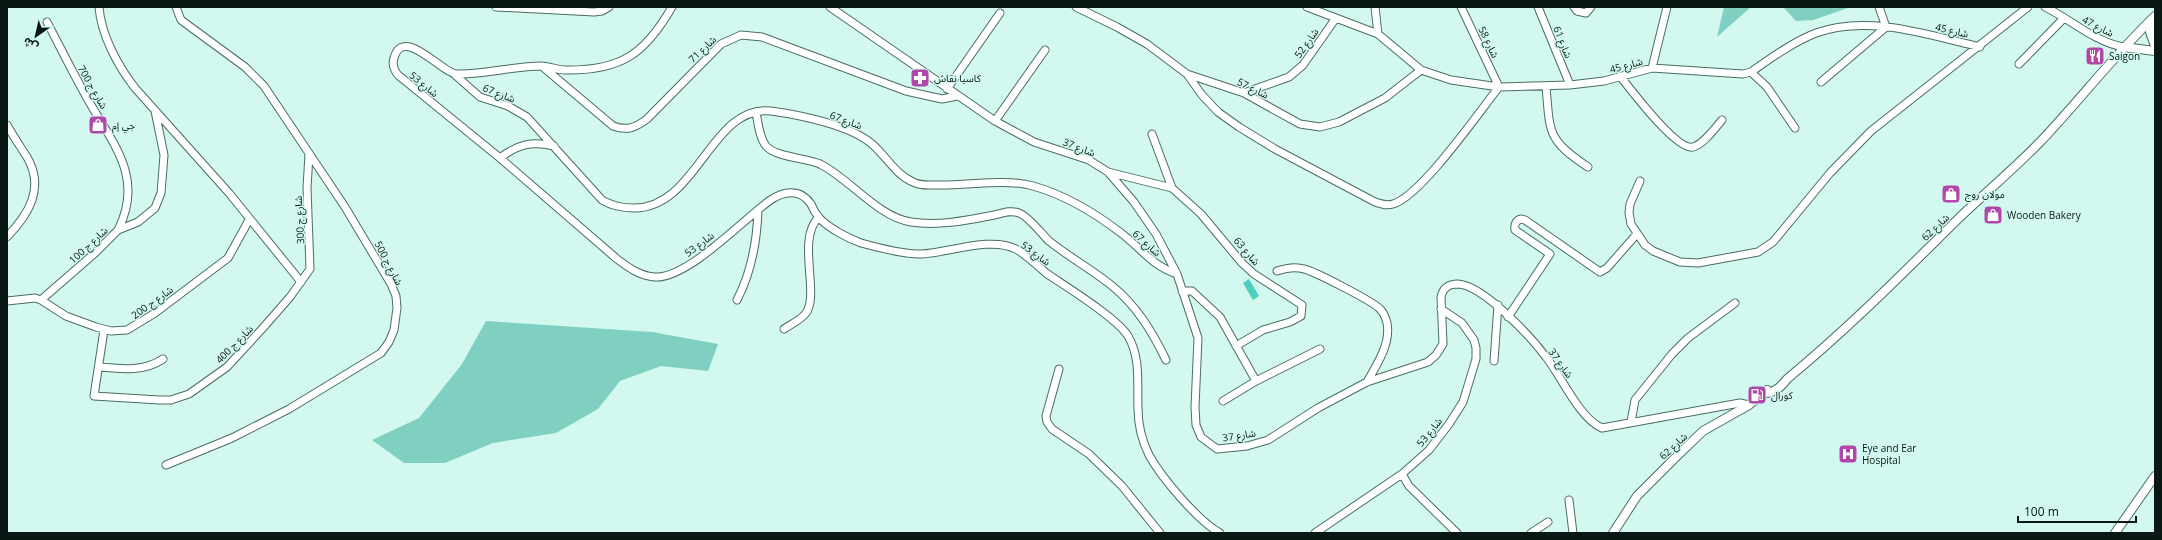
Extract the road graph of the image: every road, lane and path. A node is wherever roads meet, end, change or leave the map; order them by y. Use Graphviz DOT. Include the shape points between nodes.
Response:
graph roads {
  1 [pos="99,7"];
  2 [pos="176,7"];
  3 [pos="496,7"];
  4 [pos="609,7"];
  5 [pos="672,7"];
  6 [pos="830,7"];
  7 [pos="1076,7"];
  8 [pos="1307,7"];
  9 [pos="1375,7"];
  10 [pos="1461,7"];
  11 [pos="1538,7"];
  12 [pos="1574,7"];
  13 [pos="1591,7"];
  14 [pos="1667,7"];
  15 [pos="1879,7"];
  16 [pos="2028,7"];
  17 [pos="2045,7"];
  18 [pos="599,9"];
  19 [pos="1000,13"];
  20 [pos="2154,17"];
  21 [pos="1336,18"];
  22 [pos="2064,18"];
  23 [pos="48,22"];
  24 [pos="1886,26"];
  25 [pos="1378,34"];
  26 [pos="1980,46"];
  27 [pos="2155,46"];
  28 [pos="2123,47"];
  29 [pos="1045,50"];
  30 [pos="2155,51"];
  31 [pos="2019,64"];
  32 [pos="541,66"];
  33 [pos="1652,68"];
  34 [pos="1421,70"];
  35 [pos="1751,72"];
  36 [pos="454,74"];
  37 [pos="1187,74"];
  38 [pos="1620,76"];
  39 [pos="1821,82"];
  40 [pos="1570,85"];
  41 [pos="1499,86"];
  42 [pos="1546,86"];
  43 [pos="947,88"];
  44 [pos="1244,93"];
  45 [pos="957,96"];
  46 [pos="155,109"];
  47 [pos="756,112"];
  48 [pos="1722,120"];
  49 [pos="995,121"];
  50 [pos="1795,128"];
  51 [pos="8,131"];
  52 [pos="1152,134"];
  53 [pos="554,146"];
  54 [pos="309,154"];
  55 [pos="500,158"];
  56 [pos="1588,167"];
  57 [pos="1108,172"];
  58 [pos="1640,182"];
  59 [pos="1172,188"];
  60 [pos="758,210"];
  61 [pos="818,217"];
  62 [pos="249,220"];
  63 [pos="118,230"];
  64 [pos="1636,235"];
  65 [pos="7,237"];
  66 [pos="1277,271"];
  67 [pos="1177,274"];
  68 [pos="301,282"];
  69 [pos="1182,291"];
  70 [pos="41,300"];
  71 [pos="737,300"];
  72 [pos="7,301"];
  73 [pos="1735,303"];
  74 [pos="1498,305"];
  75 [pos="1441,309"];
  76 [pos="1508,317"];
  77 [pos="784,329"];
  78 [pos="104,330"];
  79 [pos="1236,346"];
  80 [pos="1320,349"];
  81 [pos="163,359"];
  82 [pos="1166,360"];
  83 [pos="1494,361"];
  84 [pos="99,367"];
  85 [pos="1059,369"];
  86 [pos="1256,381"];
  87 [pos="1367,382"];
  88 [pos="1223,401"];
  89 [pos="1749,405"];
  90 [pos="1631,422"];
  91 [pos="166,465"];
  92 [pos="1402,474"];
  93 [pos="2155,476"];
  94 [pos="1570,500"];
  95 [pos="1548,522"];
  96 [pos="1160,533"];
  97 [pos="1220,533"];
  98 [pos="1315,533"];
  99 [pos="1457,533"];
  100 [pos="1531,533"];
  101 [pos="1573,533"];
  102 [pos="1613,533"];
  103 [pos="2115,533"];
  1 -- 46 [label="street" via="105,30 124,74"];
  2 -- 54 [label="street, شارع ج 500" via="181,20 245,67 264,86"];
  3 -- 18 [label="street" via="565,11"];
  4 -- 18 [label="street"];
  5 -- 32 [label="street" via="659,31 640,51 625,60 586,70 563,70"];
  6 -- 43 [label="street, شارع 37"];
  7 -- 37 [label="street, شارع 57" via="1117,26 1147,44"];
  8 -- 21 [label="street, شارع 45"];
  9 -- 25 [label="street"];
  10 -- 41 [label="street, شارع 58"];
  11 -- 40 [label="street, شارع 61"];
  12 -- 13 [label="street" via="1577,11 1586,13"];
  14 -- 33 [label="street"];
  15 -- 24 [label="street"];
  16 -- 26 [label="street"];
  17 -- 22 [label="street, شارع 47"];
  19 -- 43 [label="street"];
  20 -- 27 [label="street" via="2150,32"];
  20 -- 28 [label="street"];
  21 -- 25 [label="street, شارع 45"];
  21 -- 44 [label="street, شارع 52" via="1303,65 1289,77"];
  22 -- 28 [label="street, شارع 47" via="2098,40"];
  22 -- 31 [label="street"];
  23 -- 63 [label="street, شارع ج 700" via="124,162 129,195"];
  24 -- 26 [label="street, شارع 45"];
  24 -- 35 [label="street, شارع 45" via="1837,27 1815,34"];
  24 -- 39 [label="street"];
  25 -- 34 [label="street, شارع 45"];
  26 -- 64 [label="street" via="1871,131 1830,173 1773,242 1758,252 1688,263 1653,251"];
  28 -- 30 [label="street"];
  28 -- 89 [label="street, شارع 62" via="2039,142 1874,303 1819,353"];
  29 -- 49 [label="street"];
  32 -- 36 [label="street"];
  32 -- 45 [label="street, شارع 71" via="613,126 626,129 638,126 647,119 721,44 740,35 762,37 906,91 942,99"];
  33 -- 35 [label="street, شارع 45" via="1735,75"];
  33 -- 38 [label="street, شارع 45"];
  34 -- 41 [label="street, شارع 45" via="1451,80"];
  34 -- 44 [label="street, شارع 57" via="1372,106 1340,122 1320,127 1300,124"];
  35 -- 50 [label="street" via="1767,86"];
  36 -- 53 [label="street, شارع 67" via="475,94 508,106 527,117"];
  36 -- 55 [label="street, شارع 53" via="411,47 400,48 393,59 394,69 398,75"];
  37 -- 41 [label="street" via="1213,107 1239,128 1274,149 1384,205 1401,200 1426,178"];
  37 -- 44 [label="street, شارع 57"];
  38 -- 40 [label="street, شارع 45"];
  38 -- 48 [label="street" via="1671,136 1685,146 1694,147 1700,144"];
  40 -- 42 [label="street, شارع 45"];
  41 -- 42 [label="street, شارع 45"];
  42 -- 56 [label="street" via="1552,134 1556,143"];
  43 -- 45 [label="street, شارع 37"];
  45 -- 49 [label="street, شارع 37"];
  46 -- 62 [label="street" via="229,193"];
  46 -- 63 [label="street, شارع ج 100" via="164,155 159,200 155,208 144,218"];
  47 -- 53 [label="street, شارع 67" via="741,117 675,191 664,200 648,207 628,208 609,204"];
  47 -- 67 [label="street, شارع 67" via="772,111 797,116 856,133 876,148 906,178 919,184 998,183 1032,186 1064,197 1122,234 1161,268"];
  47 -- 82 [label="street" via="766,147 777,153 819,164 902,220 945,223 1005,212 1018,213 1028,218 1036,230 1111,285 1134,306 1154,335"];
  49 -- 57 [label="street, شارع 37" via="1034,142 1089,160"];
  51 -- 65 [label="street" via="27,157 35,181 33,201"];
  52 -- 59 [label="street"];
  53 -- 55 [label="street" via="526,144"];
  54 -- 68 [label="street, شارع ج 300" via="307,188 311,264"];
  54 -- 91 [label="street, شارع ج 500" via="365,239 391,284 397,308 392,336 381,353 289,409 232,438"];
  55 -- 60 [label="street, شارع 53" via="617,259 633,271 650,277 663,277 678,272"];
  57 -- 59 [label="street, شارع 63"];
  57 -- 67 [label="street, شارع 37" via="1134,202 1156,234"];
  58 -- 64 [label="street" via="1630,204 1629,213"];
  59 -- 79 [label="street, شارع 63" via="1200,214 1254,274 1302,305 1301,316 1295,320 1263,330"];
  60 -- 61 [label="street, شارع 53" via="778,195 790,192 799,194 807,200"];
  60 -- 71 [label="street" via="757,240 748,275"];
  61 -- 77 [label="street" via="809,237 809,306 801,317"];
  61 -- 97 [label="street, شارع 53" via="859,242 888,250 920,254 996,244 1015,249 1111,319 1127,335 1136,356 1138,409 1141,432 1148,454 1177,493"];
  62 -- 68 [label="street"];
  62 -- 78 [label="street, شارع ج 200" via="231,254 220,265 135,327 123,331"];
  63 -- 70 [label="street, شارع ج 100"];
  64 -- 76 [label="street" via="1604,271 1600,272 1525,220 1517,220 1515,230 1550,254"];
  66 -- 87 [label="street" via="1289,267 1305,269 1336,283 1380,309 1387,320 1388,332 1384,351"];
  67 -- 69 [label="street, شارع 37"];
  68 -- 84 [label="street, شارع ج 400" via="227,367 189,394 171,400 94,396"];
  69 -- 79 [label="street" via="1192,291 1211,307 1220,317"];
  69 -- 87 [label="street, شارع 37" via="1198,338 1194,407 1196,425 1201,437 1217,449 1247,446 1268,440 1318,408"];
  70 -- 72 [label="street" via="30,298"];
  70 -- 78 [label="street, شارع ج 200" via="66,316"];
  73 -- 90 [label="street" via="1688,338 1672,354 1635,400"];
  74 -- 75 [label="street, شارع 37" via="1480,292 1459,284 1450,285 1442,291"];
  74 -- 76 [label="street, شارع 37"];
  74 -- 83 [label="street"];
  75 -- 87 [label="street, شارع 37" via="1442,344 1436,355 1428,362"];
  75 -- 92 [label="street, شارع 53" via="1462,323 1468,331 1476,348 1476,359 1462,402 1449,424 1429,450"];
  76 -- 90 [label="street, شارع 37" via="1546,356 1594,425 1613,428"];
  78 -- 84 [label="street"];
  79 -- 86 [label="street"];
  80 -- 86 [label="street"];
  81 -- 84 [label="street" via="154,365 127,369"];
  85 -- 96 [label="street" via="1046,416 1048,423 1062,437 1088,454 1122,486"];
  86 -- 88 [label="street"];
  89 -- 90 [label="street, شارع 37" via="1740,403"];
  89 -- 102 [label="street, شارع 62" via="1703,432 1677,456 1637,496"];
  92 -- 98 [label="street, شارع 53"];
  92 -- 99 [label="street" via="1409,486"];
  93 -- 103 [label="street"];
  94 -- 101 [label="street"];
  95 -- 100 [label="street"];
}
